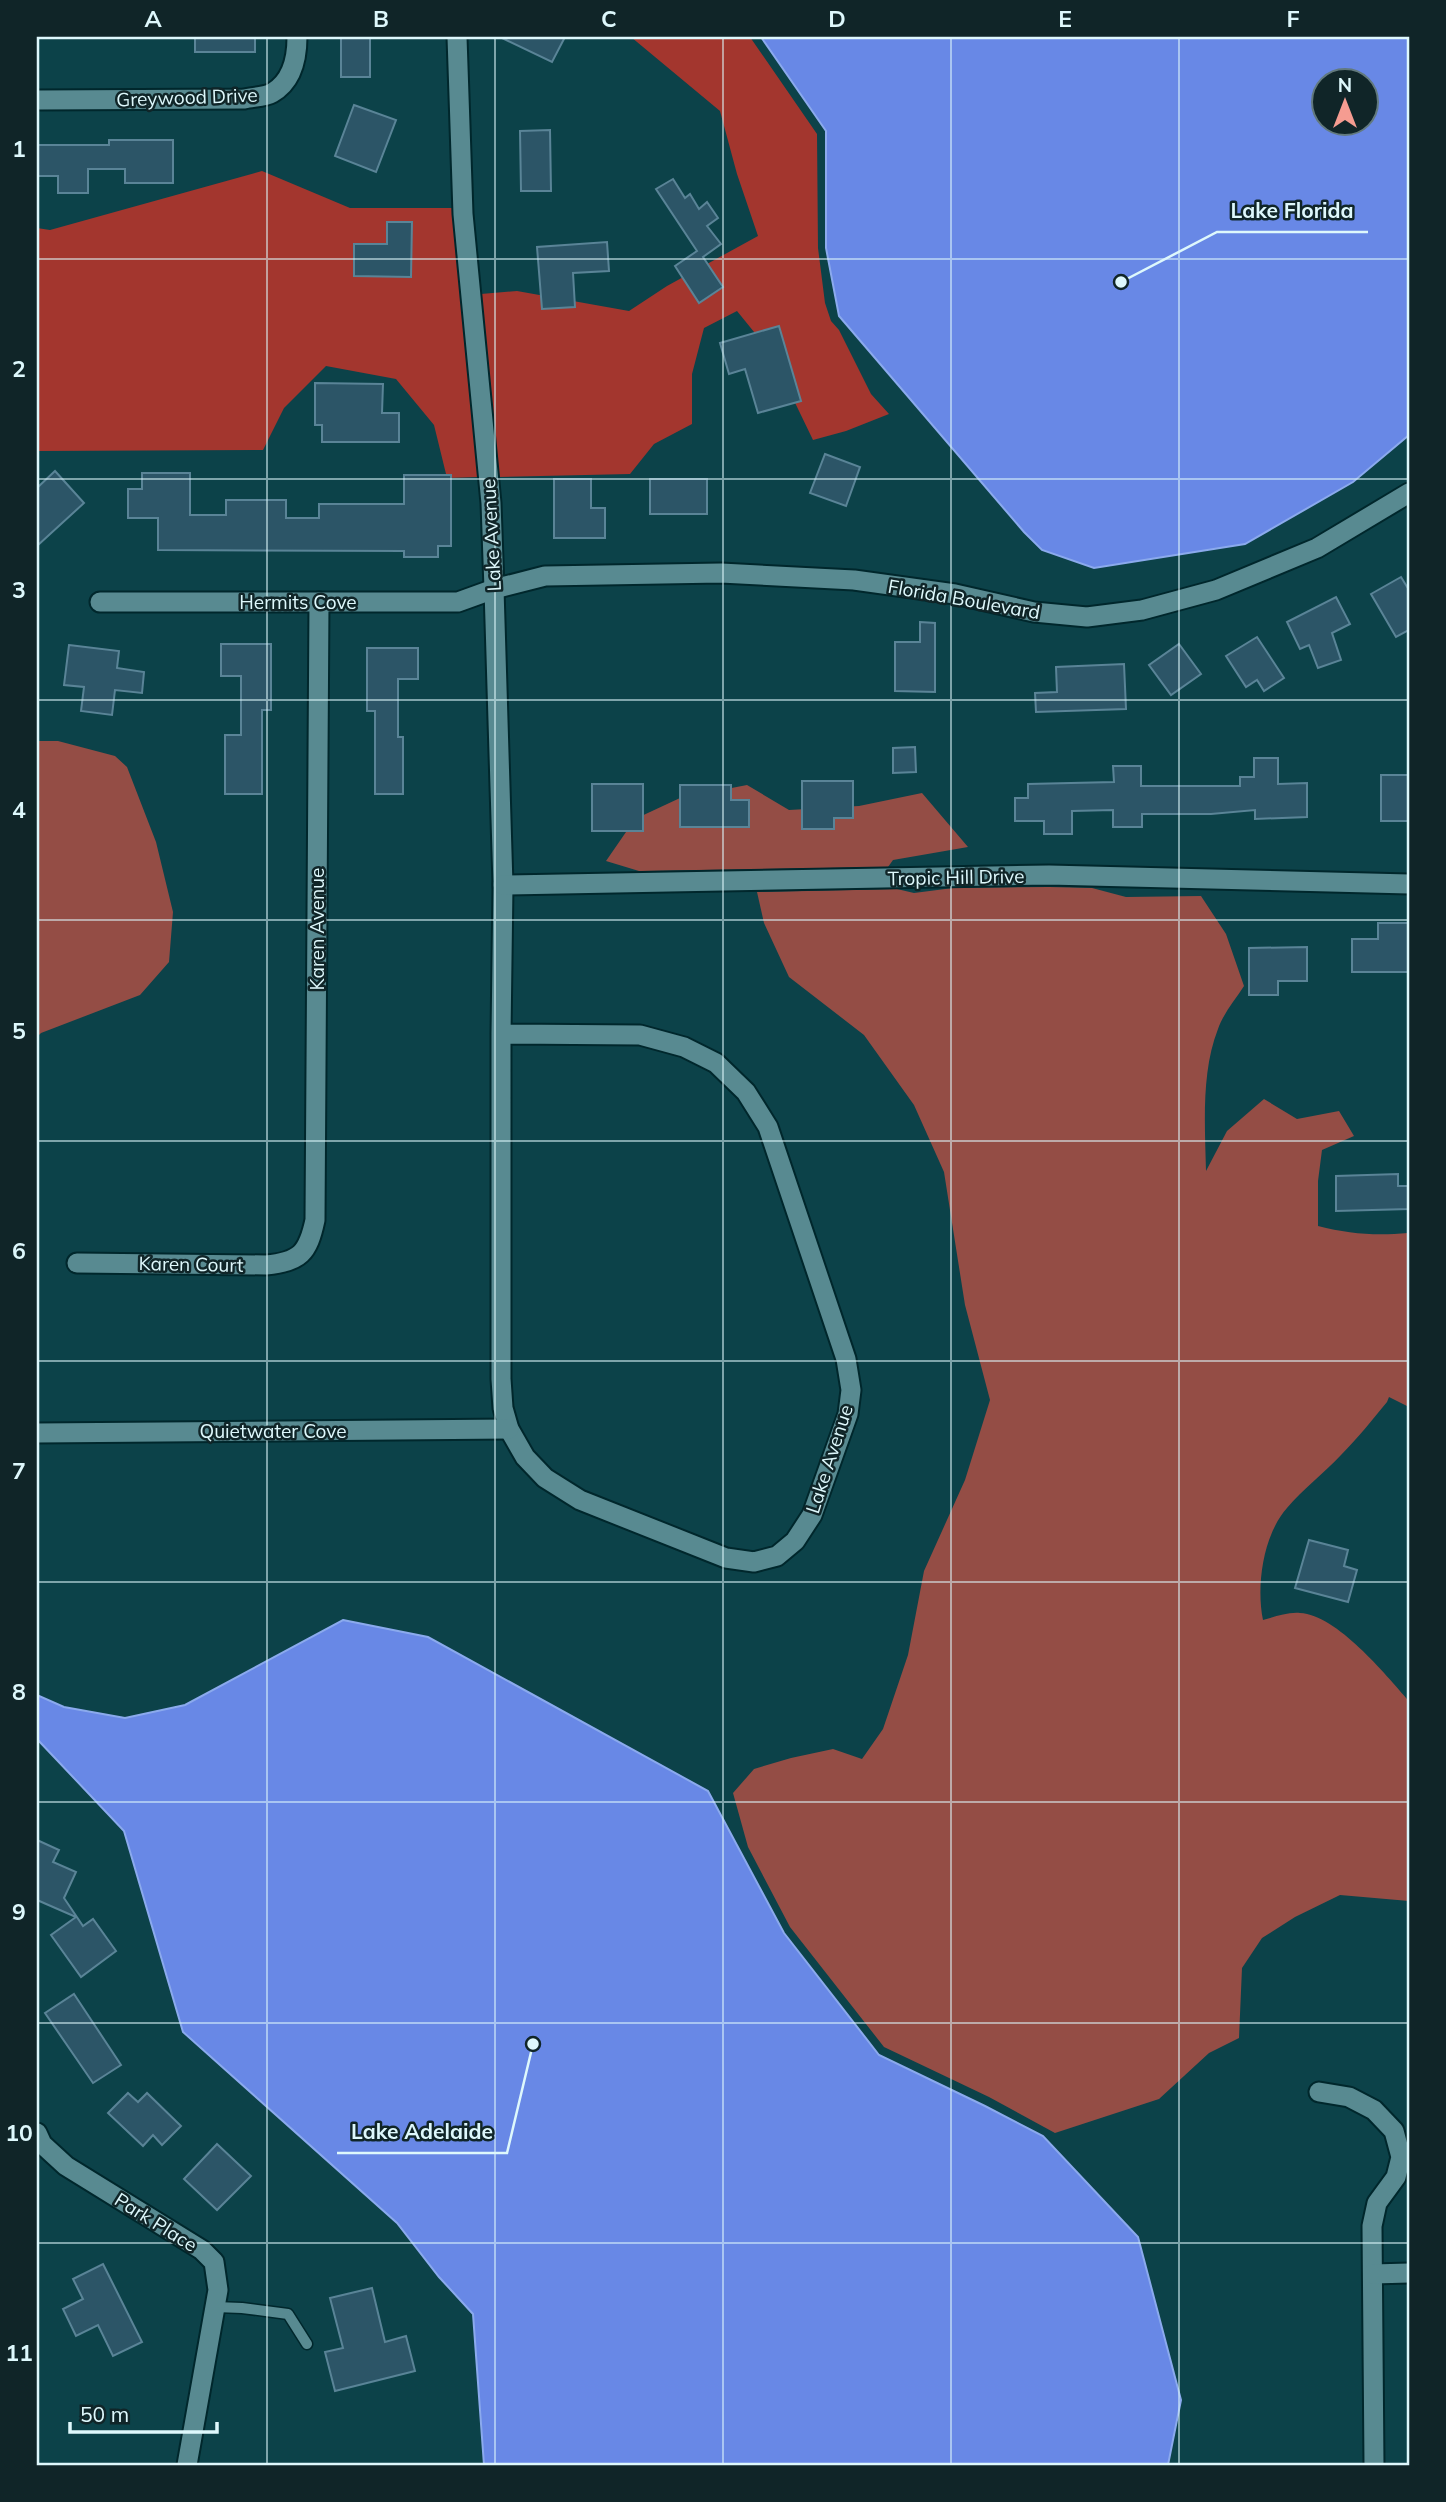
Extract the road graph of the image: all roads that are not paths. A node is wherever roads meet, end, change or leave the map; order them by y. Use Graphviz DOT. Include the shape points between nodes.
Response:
graph roads {
  1 [pos="297,37"];
  2 [pos="457,37"];
  3 [pos="37,100"];
  4 [pos="1409,493"];
  5 [pos="495,589"];
  6 [pos="100,602"];
  7 [pos="319,602"];
  8 [pos="1409,884"];
  9 [pos="503,885"];
  10 [pos="500,1034"];
  11 [pos="302,1253"];
  12 [pos="77,1263"];
  13 [pos="509,1429"];
  14 [pos="37,1433"];
  15 [pos="1319,2092"];
  16 [pos="37,2133"];
  17 [pos="1409,2273"];
  18 [pos="1373,2274"];
  19 [pos="215,2307"];
  20 [pos="307,2344"];
  21 [pos="187,2465"];
  22 [pos="1374,2465"];
  1 -- 3 [label="street, Greywood Drive" via="290,76 271,94 244,99"];
  2 -- 5 [label="street, Lake Avenue" via="463,214"];
  4 -- 5 [label="street, Florida Boulevard" via="1317,548 1216,590 1142,610 1087,617 854,580 721,573 545,576"];
  5 -- 7 [label="street, Hermits Cove" via="458,602"];
  5 -- 9 [label="street, Lake Avenue"];
  6 -- 7 [label="street, Hermits Cove"];
  7 -- 11 [label="street, Karen Avenue" via="316,1220"];
  8 -- 9 [label="street, Tropic Hill Drive" via="1049,875"];
  9 -- 10 [label="street, Lake Avenue"];
  10 -- 13 [label="street, Lake Avenue" via="500,1378"];
  10 -- 13 [label="street, Lake Avenue" via="640,1035 684,1047 716,1063 746,1092 768,1127 846,1359 851,1390 848,1414 812,1516 777,1556 754,1562 726,1558 580,1500 545,1478 525,1457"];
  11 -- 12 [label="street, Karen Court" via="288,1263 266,1265"];
  13 -- 14 [label="street, Quietwater Cove"];
  15 -- 18 [label="street" via="1349,2097 1374,2110 1394,2132 1401,2157 1396,2177 1377,2203 1372,2226"];
  16 -- 19 [label="street, Park Place" via="42,2144 66,2166 202,2250 214,2262"];
  17 -- 18 [label="street"];
  18 -- 22 [label="street"];
  19 -- 20 [label="lane" via="288,2315"];
  19 -- 21 [label="street, Park Place"];
}
